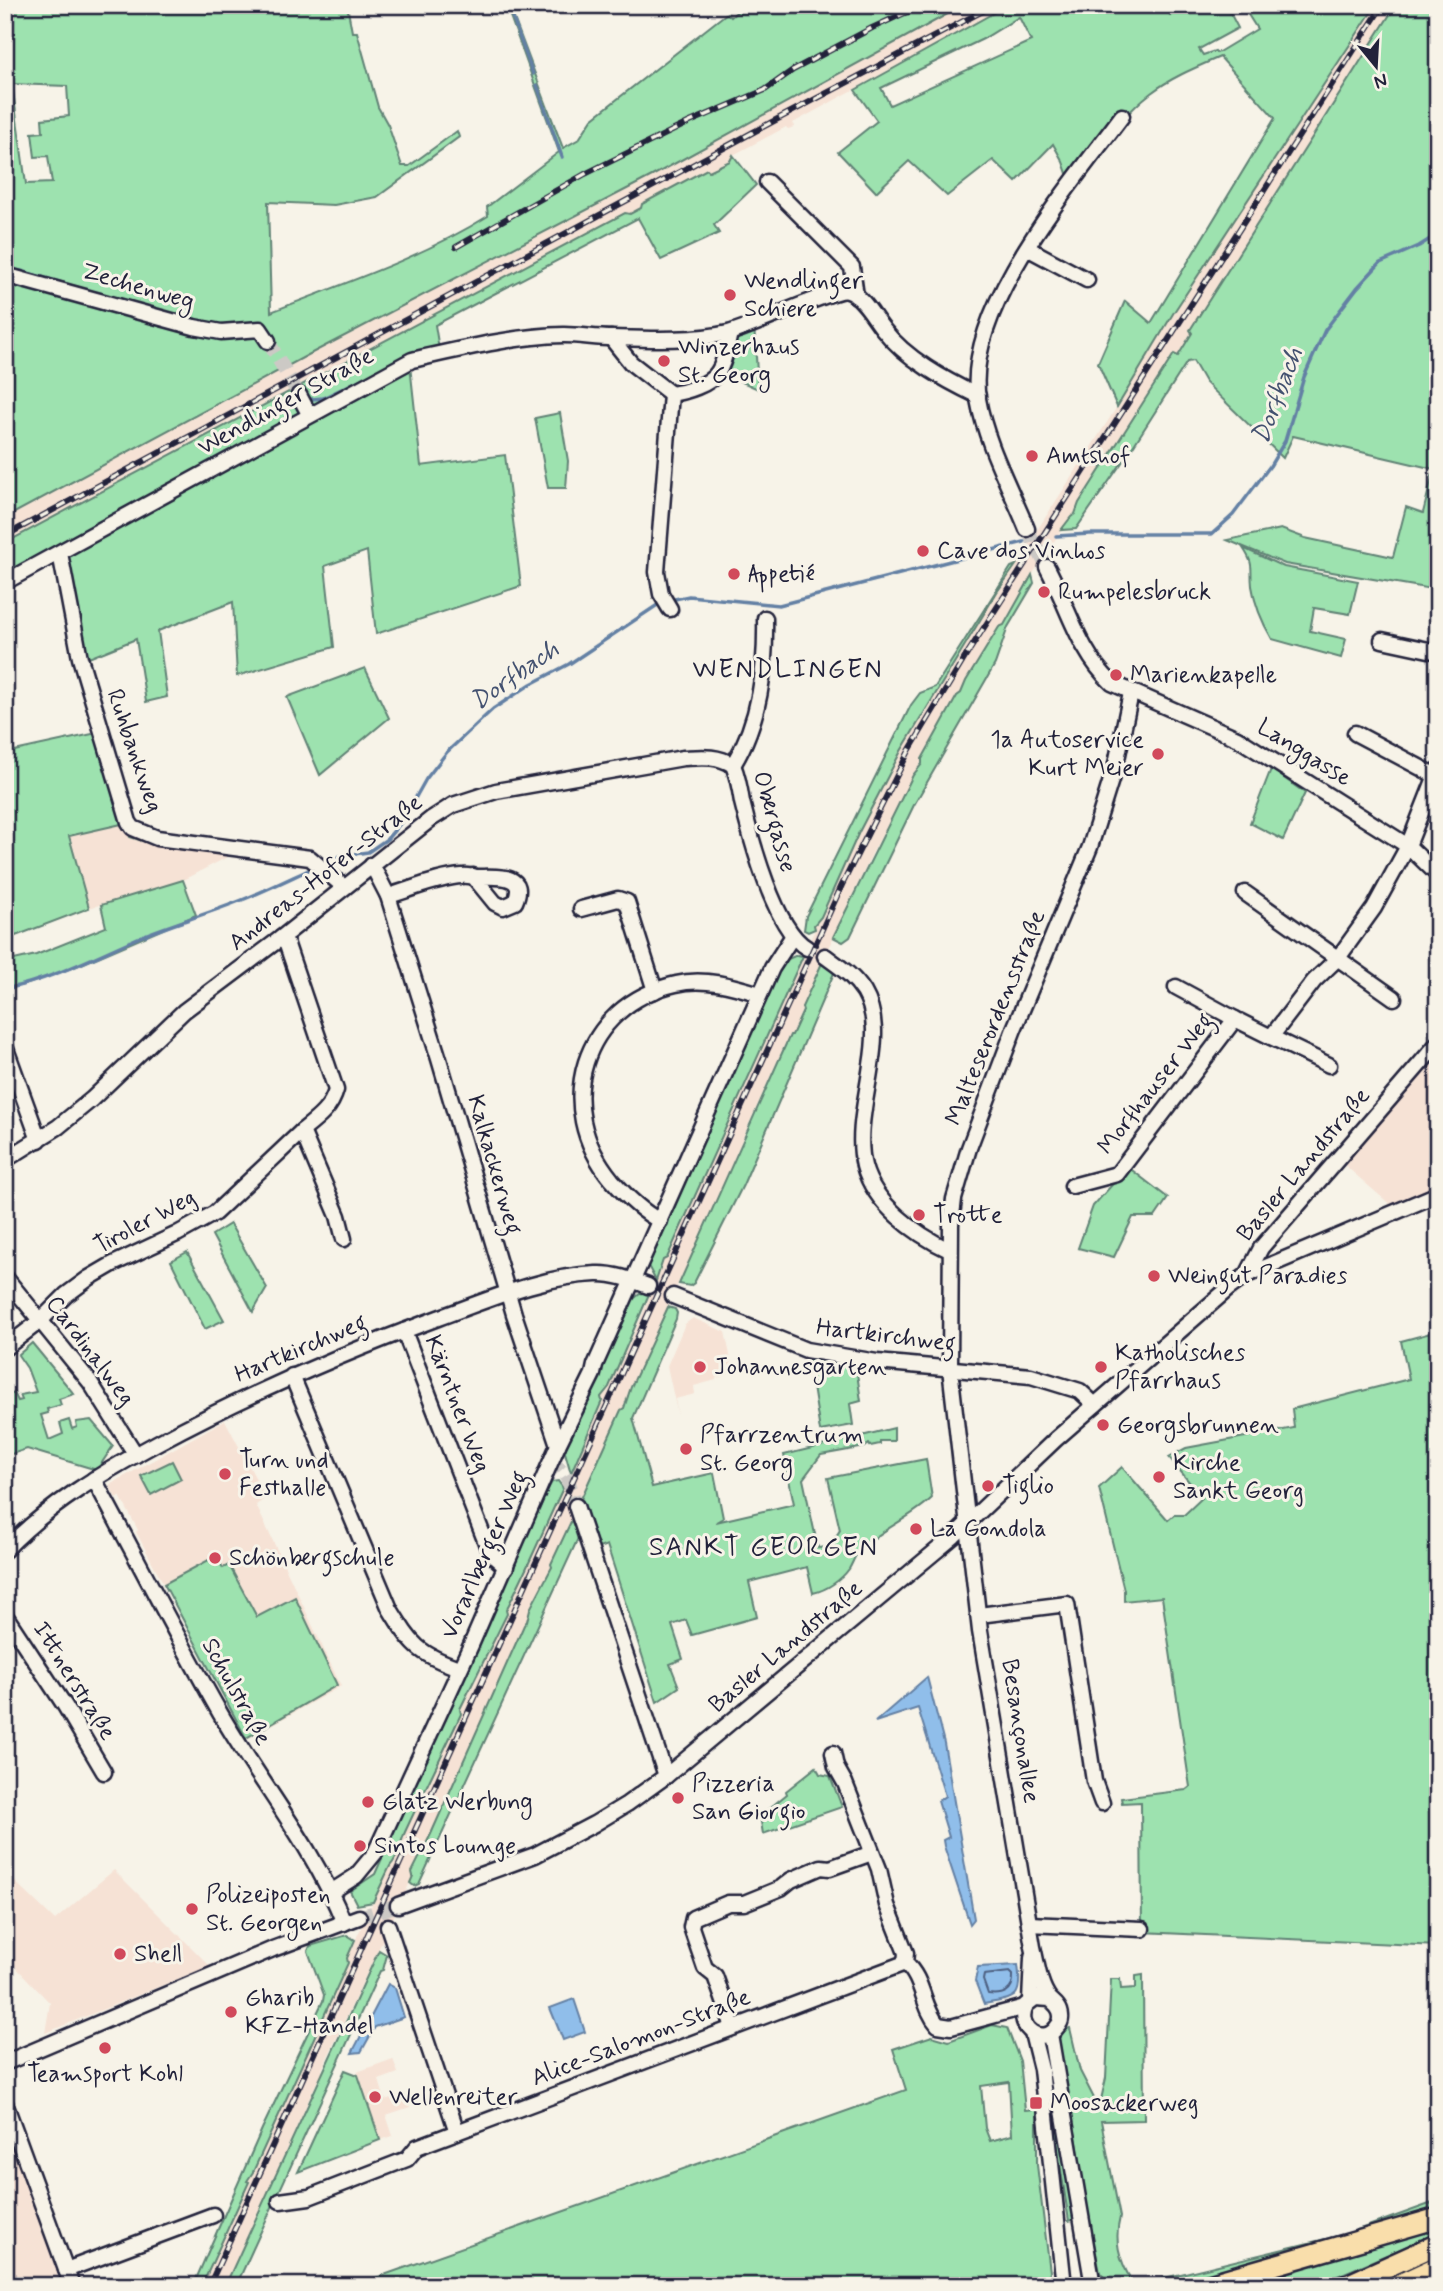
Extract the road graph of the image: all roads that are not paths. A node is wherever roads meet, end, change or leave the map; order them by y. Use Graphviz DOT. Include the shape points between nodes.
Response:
graph roads {
  1 [pos="1122,116"];
  2 [pos="767,182"];
  3 [pos="1027,248"];
  4 [pos="5,275"];
  5 [pos="1087,280"];
  6 [pos="856,296"];
  7 [pos="730,333"];
  8 [pos="264,335"];
  9 [pos="611,338"];
  10 [pos="671,394"];
  11 [pos="299,395"];
  12 [pos="978,396"];
  13 [pos="309,414"];
  14 [pos="1027,529"];
  15 [pos="60,553"];
  16 [pos="1047,567"];
  17 [pos="5,582"];
  18 [pos="667,604"];
  19 [pos="765,618"];
  20 [pos="1382,640"];
  21 [pos="1438,652"];
  22 [pos="1131,693"];
  23 [pos="1355,733"];
  24 [pos="733,765"];
  25 [pos="1437,774"];
  26 [pos="1408,846"];
  27 [pos="372,865"];
  28 [pos="1438,875"];
  29 [pos="473,876"];
  30 [pos="344,887"];
  31 [pos="1245,893"];
  32 [pos="388,896"];
  33 [pos="581,909"];
  34 [pos="792,937"];
  35 [pos="281,938"];
  36 [pos="807,948"];
  37 [pos="825,956"];
  38 [pos="1338,958"];
  39 [pos="1176,988"];
  40 [pos="655,990"];
  41 [pos="760,994"];
  42 [pos="1394,998"];
  43 [pos="1235,1019"];
  44 [pos="1271,1037"];
  45 [pos="1438,1043"];
  46 [pos="5,1046"];
  47 [pos="1329,1065"];
  48 [pos="302,1131"];
  49 [pos="39,1140"];
  50 [pos="5,1160"];
  51 [pos="1072,1186"];
  52 [pos="1438,1195"];
  53 [pos="660,1221"];
  54 [pos="344,1240"];
  55 [pos="949,1250"];
  56 [pos="1247,1275"];
  57 [pos="5,1277"];
  58 [pos="632,1281"];
  59 [pos="648,1286"];
  60 [pos="508,1293"];
  61 [pos="673,1296"];
  62 [pos="40,1321"];
  63 [pos="404,1331"];
  64 [pos="5,1348"];
  65 [pos="950,1368"];
  66 [pos="292,1376"];
  67 [pos="1095,1405"];
  68 [pos="558,1445"];
  69 [pos="136,1455"];
  70 [pos="94,1479"];
  71 [pos="576,1506"];
  72 [pos="969,1523"];
  73 [pos="5,1550"];
  74 [pos="506,1567"];
  75 [pos="5,1615"];
  76 [pos="979,1615"];
  77 [pos="459,1668"];
  78 [pos="833,1753"];
  79 [pos="104,1772"];
  80 [pos="666,1776"];
  81 [pos="1102,1803"];
  82 [pos="872,1853"];
  83 [pos="331,1892"];
  84 [pos="398,1905"];
  85 [pos="359,1917"];
  86 [pos="344,1923"];
  87 [pos="1029,1924"];
  88 [pos="388,1927"];
  89 [pos="1142,1929"];
  90 [pos="1032,1947"];
  91 [pos="905,1963"];
  92 [pos="1051,1999"];
  93 [pos="1027,2015"];
  94 [pos="733,2027"];
  95 [pos="1049,2034"];
  96 [pos="5,2063"];
  97 [pos="5,2102"];
  98 [pos="457,2132"];
  99 [pos="280,2201"];
  100 [pos="213,2215"];
  101 [pos="1438,2218"];
  102 [pos="1438,2244"];
  103 [pos="1438,2266"];
  104 [pos="66,2270"];
  105 [pos="1092,2279"];
  106 [pos="1063,2284"];
  107 [pos="72,2286"];
  108 [pos="1102,2286"];
  109 [pos="1202,2286"];
  110 [pos="1345,2286"];
  111 [pos="1395,2286"];
  1 -- 3 [label="street"];
  2 -- 6 [label="street" via="852,267"];
  3 -- 5 [label="street"];
  3 -- 12 [label="street" via="999,295 985,332"];
  4 -- 8 [label="street, Zechenweg" via="194,327 220,332 247,328"];
  6 -- 7 [label="street, Wendlinger Straße" via="847,290 835,291"];
  6 -- 12 [label="street" via="899,346"];
  7 -- 9 [label="street, Wendlinger Straße"];
  7 -- 10 [label="street" via="719,372 710,380"];
  9 -- 10 [label="street" via="631,363"];
  9 -- 13 [label="street, Wendlinger Straße" via="563,335 412,360"];
  10 -- 18 [label="street" via="657,572"];
  11 -- 13 [label="street"];
  12 -- 14 [label="street" via="984,429"];
  13 -- 15 [label="street, Wendlinger Straße"];
  15 -- 17 [label="street, Wendlinger Straße"];
  15 -- 30 [label="street, Ruhbankweg" via="80,658 133,828 157,838 310,858"];
  16 -- 22 [label="street" via="1087,654 1112,683"];
  19 -- 24 [label="street, Obergasse" via="762,683 747,741"];
  20 -- 21 [label="street"];
  22 -- 26 [label="street, Langgasse" via="1237,738"];
  22 -- 55 [label="street, Malteserordensstraße" via="1116,764 1090,847 960,1171"];
  23 -- 25 [label="street"];
  24 -- 27 [label="street, Andreas-Hofer-Straße" via="709,756 683,758 473,797 431,818"];
  24 -- 34 [label="street, Obergasse" via="772,899"];
  25 -- 26 [label="street"];
  26 -- 28 [label="street, Langgasse"];
  26 -- 38 [label="street" via="1374,908"];
  27 -- 30 [label="street, Andreas-Hofer-Straße"];
  27 -- 32 [label="street, Kalkackerweg"];
  29 -- 32 [label="street"];
  30 -- 35 [label="street, Andreas-Hofer-Straße"];
  31 -- 38 [label="street"];
  32 -- 60 [label="street, Kalkackerweg"];
  33 -- 40 [label="street" via="618,899 627,902"];
  34 -- 36 [label="street, Obergasse"];
  34 -- 41 [label="street, Vorarlberger Weg"];
  35 -- 48 [label="street, Tiroler Weg" via="336,1090 333,1102"];
  35 -- 49 [label="street, Andreas-Hofer-Straße" via="184,1011 92,1099"];
  37 -- 55 [label="street" via="853,977 872,1018 874,1047 863,1130 869,1180 882,1200 913,1228"];
  38 -- 42 [label="street"];
  38 -- 44 [label="street"];
  39 -- 43 [label="street, Morfhauser Weg"];
  40 -- 41 [label="street" via="692,982"];
  40 -- 53 [label="street" via="622,1009 601,1029 586,1057 580,1094 587,1136 601,1166 636,1205"];
  41 -- 53 [label="street, Vorarlberger Weg"];
  43 -- 44 [label="street, Morfhauser Weg"];
  43 -- 51 [label="street, Morfhauser Weg" via="1117,1174"];
  44 -- 47 [label="street, Morfhauser Weg"];
  45 -- 56 [label="street, Basler Landstraße" via="1261,1248"];
  46 -- 49 [label="street"];
  48 -- 54 [label="street"];
  48 -- 62 [label="street, Tiroler Weg" via="215,1213 89,1278"];
  49 -- 50 [label="street, Andreas-Hofer-Straße"];
  52 -- 56 [label="street"];
  53 -- 58 [label="street, Vorarlberger Weg"];
  55 -- 65 [label="street, Malteserordensstraße"];
  56 -- 67 [label="street, Basler Landstraße"];
  57 -- 62 [label="street, Cardinalweg"];
  58 -- 59 [label="street, Hartkirchweg"];
  58 -- 60 [label="street, Hartkirchweg" via="583,1275"];
  58 -- 68 [label="street, Vorarlberger Weg"];
  60 -- 63 [label="street, Hartkirchweg"];
  60 -- 68 [label="street, Kalkackerweg"];
  61 -- 65 [label="street, Hartkirchweg" via="806,1350"];
  62 -- 64 [label="street, Tiroler Weg"];
  62 -- 69 [label="street, Cardinalweg" via="90,1382"];
  63 -- 66 [label="street, Hartkirchweg"];
  63 -- 74 [label="street, Kärntner Weg" via="490,1553"];
  65 -- 67 [label="street, Hartkirchweg" via="1049,1380 1080,1391"];
  65 -- 72 [label="street, Malteserordensstraße"];
  66 -- 69 [label="street, Hartkirchweg"];
  66 -- 77 [label="street" via="390,1609 411,1643 433,1660"];
  67 -- 72 [label="street, Basler Landstraße"];
  68 -- 74 [label="street, Vorarlberger Weg"];
  69 -- 70 [label="street, Hartkirchweg"];
  70 -- 73 [label="street, Hartkirchweg" via="48,1511"];
  70 -- 83 [label="street, Schulstraße" via="219,1712"];
  71 -- 80 [label="street"];
  72 -- 76 [label="street, Besançonallee"];
  72 -- 80 [label="street, Basler Landstraße"];
  74 -- 77 [label="street, Vorarlberger Weg"];
  75 -- 79 [label="street, Ittnerstraße"];
  76 -- 81 [label="street" via="1067,1605 1094,1781"];
  76 -- 87 [label="street, Besançonallee"];
  77 -- 83 [label="street, Vorarlberger Weg" via="375,1853 356,1876"];
  78 -- 82 [label="street"];
  80 -- 84 [label="street, Basler Landstraße" via="627,1804 535,1855"];
  82 -- 91 [label="street" via="906,1954"];
  82 -- 94 [label="street" via="821,1867 744,1903 728,1903 693,1918 691,1927 705,1968 715,1976"];
  83 -- 86 [label="street, Schulstraße"];
  85 -- 86 [label="street"];
  86 -- 96 [label="street"];
  87 -- 89 [label="street"];
  87 -- 90 [label="street, Besançonallee"];
  88 -- 98 [label="street"];
  90 -- 92 [label="street, Besançonallee"];
  90 -- 93 [label="street, Besançonallee"];
  91 -- 93 [label="street" via="915,1971 938,2025 951,2027 990,2015"];
  91 -- 94 [label="street, Alice-Salomon-Straße"];
  92 -- 93 [label="street" via="1040,1997"];
  92 -- 95 [label="street, Besançonallee" via="1061,2015 1057,2028"];
  93 -- 95 [label="street" via="1042,2035"];
  93 -- 106 [label="street, Besançonallee" via="1041,2069"];
  94 -- 98 [label="street, Alice-Salomon-Straße"];
  95 -- 105 [label="street, Besançonallee"];
  97 -- 104 [label="street"];
  98 -- 99 [label="street, Alice-Salomon-Straße" via="416,2147 407,2159 395,2164 309,2197"];
  100 -- 104 [label="street"];
  101 -- 109 [label="highway"];
  102 -- 110 [label="highway"];
  103 -- 111 [label="highway"];
  104 -- 107 [label="street"];
  105 -- 108 [label="street"];
}
